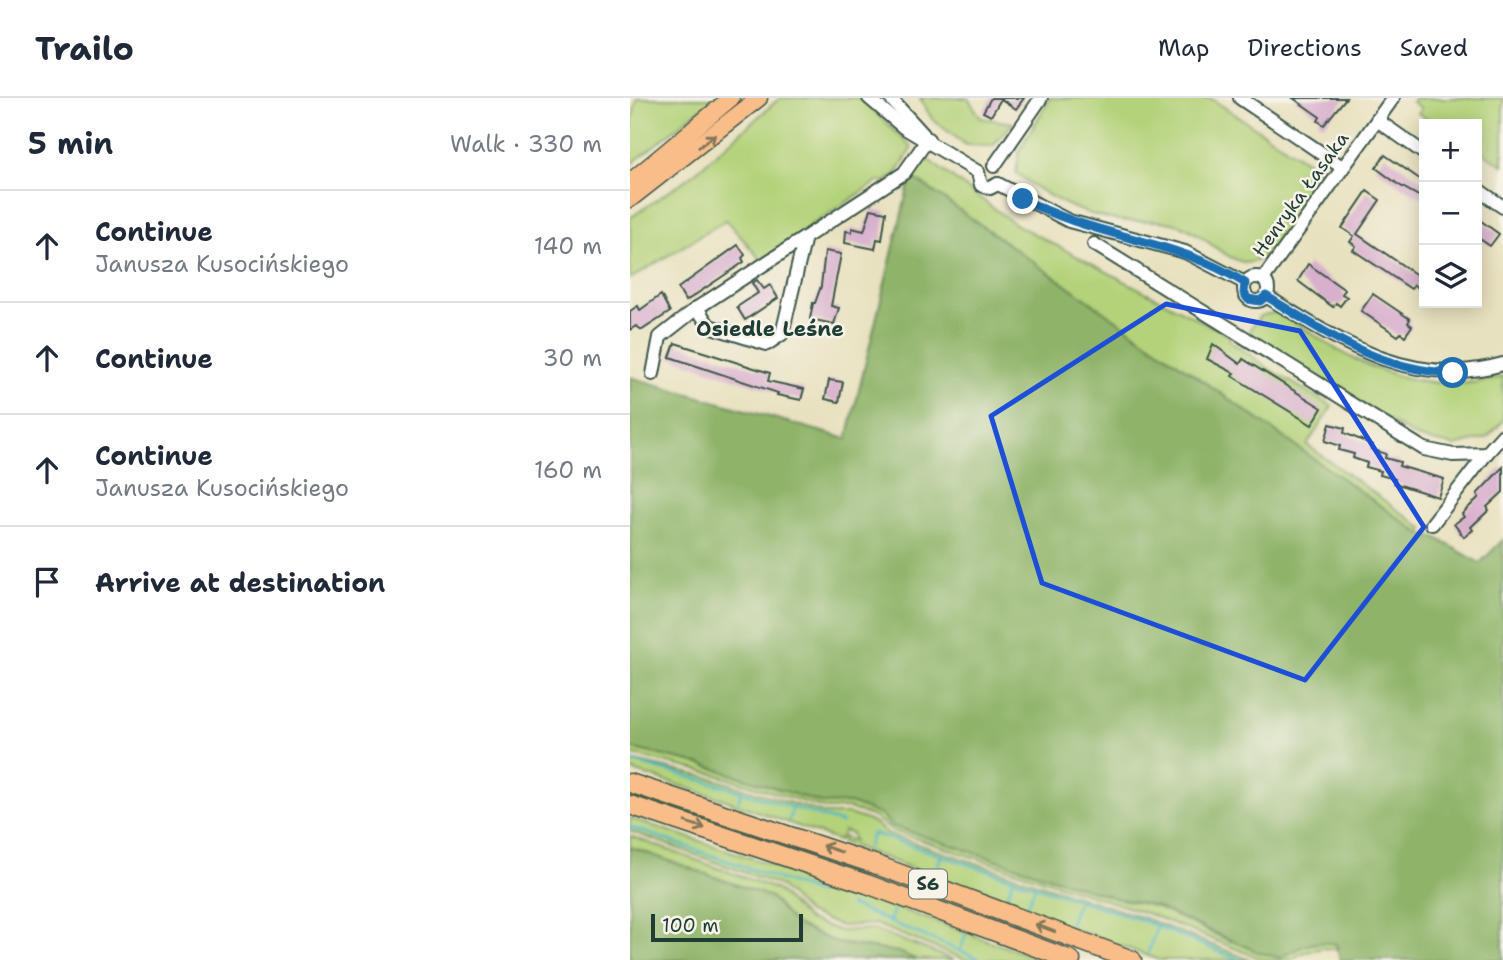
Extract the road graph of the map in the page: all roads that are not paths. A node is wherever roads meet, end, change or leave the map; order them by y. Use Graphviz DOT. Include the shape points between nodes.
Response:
graph roads {
  1 [pos="732,98"];
  2 [pos="760,98"];
  3 [pos="869,98"];
  4 [pos="890,98"];
  5 [pos="1041,98"];
  6 [pos="1240,98"];
  7 [pos="1393,98"];
  8 [pos="1377,120"];
  9 [pos="928,139"];
  10 [pos="1419,149"];
  11 [pos="994,166"];
  12 [pos="1342,167"];
  13 [pos="978,172"];
  14 [pos="630,182"];
  15 [pos="998,184"];
  16 [pos="1482,192"];
  17 [pos="630,200"];
  18 [pos="1503,207"];
  19 [pos="804,241"];
  20 [pos="1094,244"];
  21 [pos="1263,279"];
  22 [pos="1245,283"];
  23 [pos="1266,296"];
  24 [pos="697,308"];
  25 [pos="1503,364"];
  26 [pos="653,374"];
  27 [pos="1503,435"];
  28 [pos="1486,454"];
  29 [pos="1432,524"];
  30 [pos="630,783"];
  31 [pos="630,805"];
  32 [pos="1071,960"];
  33 [pos="1132,960"];
  1 -- 14 [label="main road"];
  17 -- 2 [label="main road, one-way"];
  3 -- 9 [label="street" via="895,122"];
  4 -- 9 [label="street"];
  5 -- 11 [label="street"];
  6 -- 12 [label="street"];
  7 -- 8 [label="street, Henryka Łasaka"];
  8 -- 10 [label="street"];
  8 -- 12 [label="street, Henryka Łasaka"];
  9 -- 13 [label="street"];
  9 -- 19 [label="street" via="904,173"];
  11 -- 13 [label="street" via="985,165"];
  11 -- 15 [label="street" via="1000,174"];
  12 -- 21 [label="street, Henryka Łasaka"];
  13 -- 15 [label="street" via="981,186"];
  15 -- 22 [label="street" via="1061,218 1185,252"];
  16 -- 18 [label="street"];
  19 -- 24 [label="street"];
  19 -- 24 [label="street" via="782,334 767,344 709,326"];
  20 -- 28 [label="street" via="1409,443 1437,453"];
  21 -- 22 [label="street" via="1251,277"];
  21 -- 23 [label="street" via="1268,285"];
  22 -- 23 [label="street" via="1248,299 1260,301"];
  23 -- 25 [label="street" via="1363,353 1406,368 1453,373"];
  24 -- 26 [label="street" via="660,337"];
  27 -- 28 [label="street"];
  28 -- 29 [label="street"];
  33 -- 30 [label="highway, S6, one-way" via="874,864"];
  31 -- 32 [label="highway, S6, one-way" via="867,884"];
}
